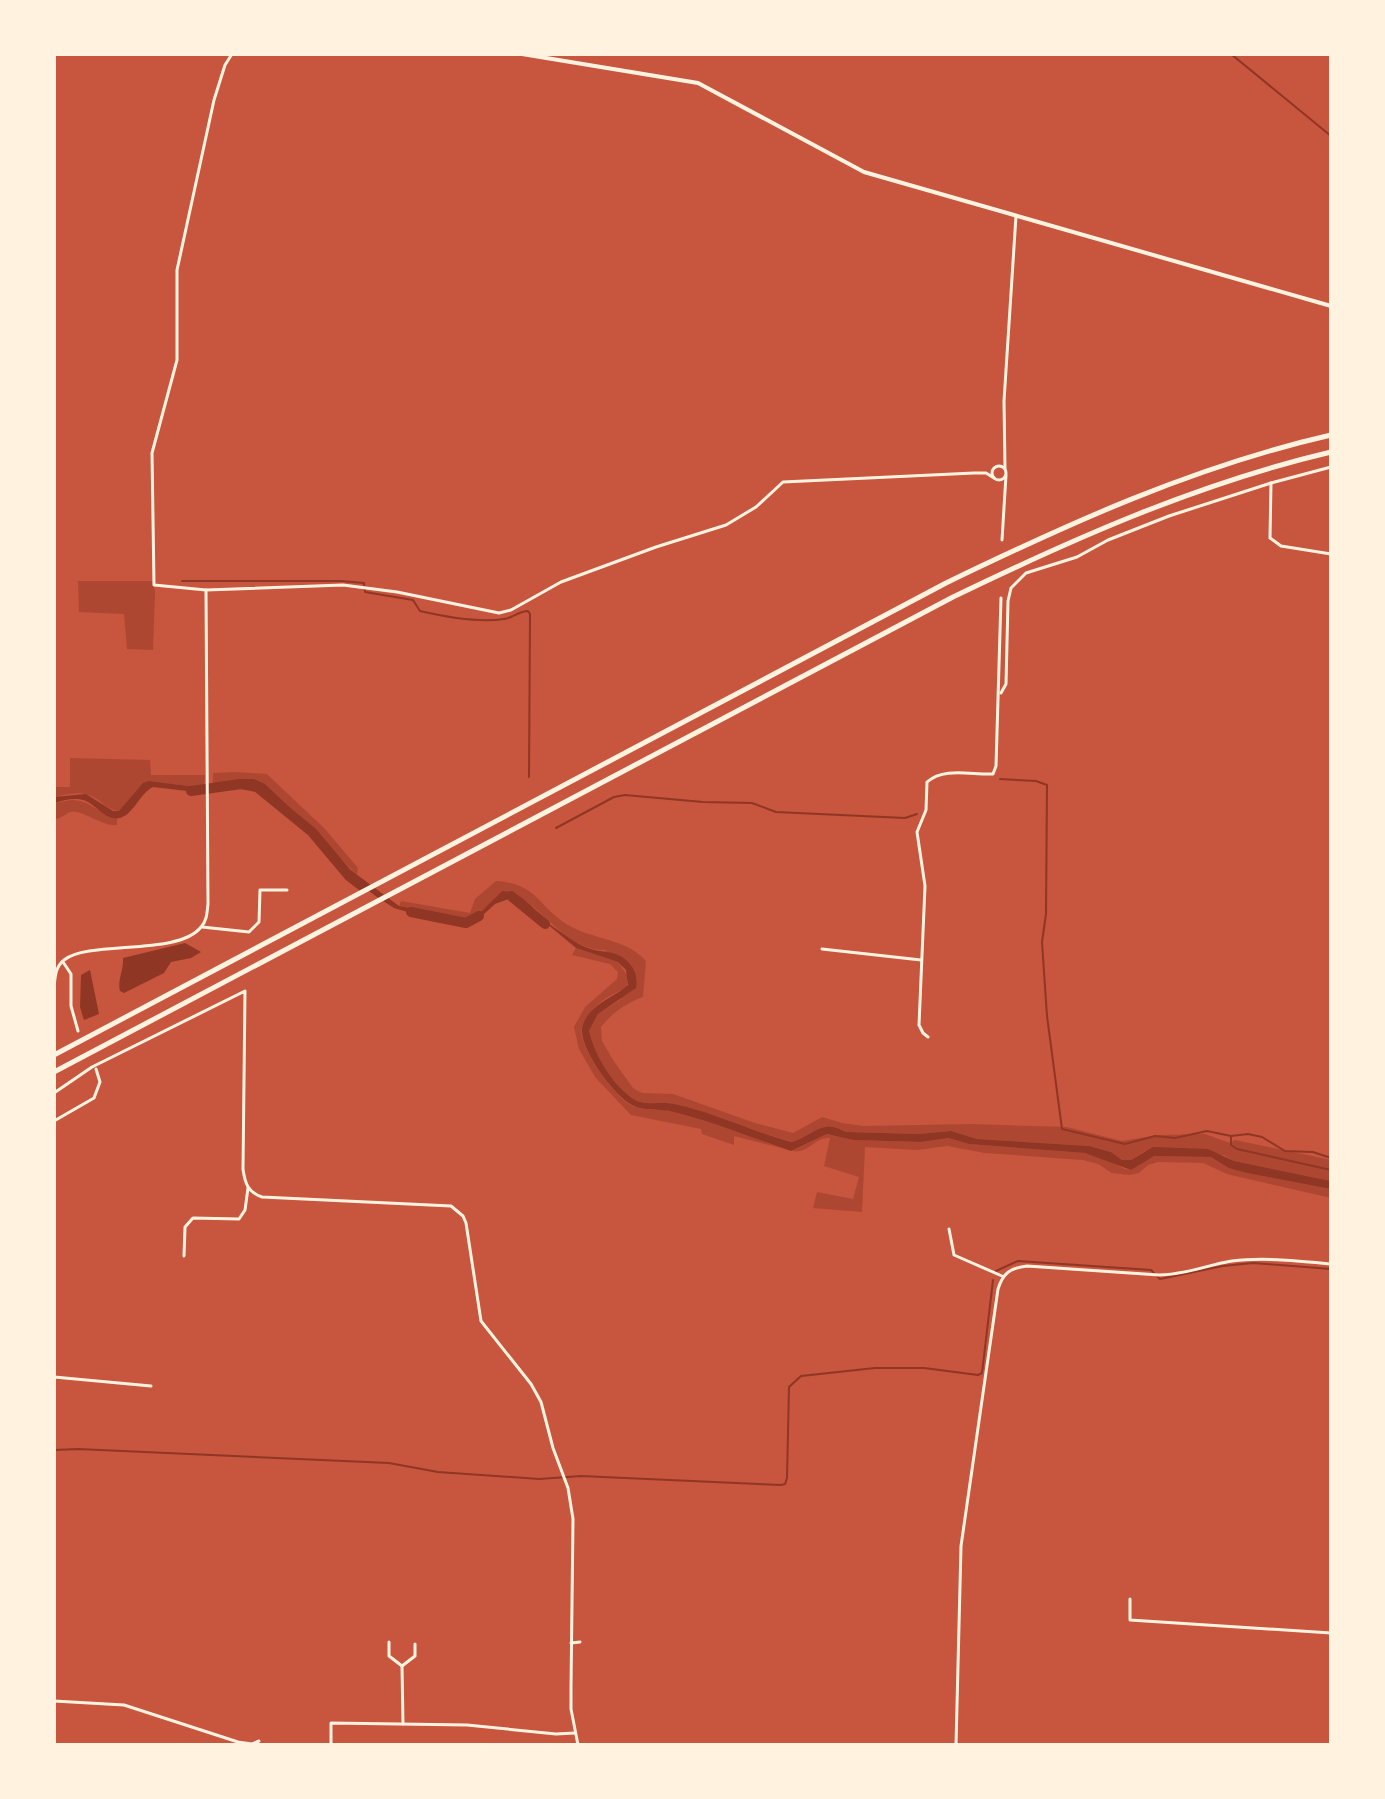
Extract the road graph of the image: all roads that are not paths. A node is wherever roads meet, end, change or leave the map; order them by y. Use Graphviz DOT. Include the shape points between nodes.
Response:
graph roads {
  1 [pos="232,54"];
  2 [pos="522,54"];
  3 [pos="1016,216"];
  4 [pos="1331,306"];
  5 [pos="1331,435"];
  6 [pos="1331,452"];
  7 [pos="1004,458"];
  8 [pos="1331,467"];
  9 [pos="995,468"];
  10 [pos="1005,469"];
  11 [pos="986,473"];
  12 [pos="1006,475"];
  13 [pos="995,478"];
  14 [pos="1271,483"];
  15 [pos="1003,486"];
  16 [pos="1002,540"];
  17 [pos="1331,554"];
  18 [pos="206,590"];
  19 [pos="1001,598"];
  20 [pos="1000,694"];
  21 [pos="287,890"];
  22 [pos="202,927"];
  23 [pos="822,949"];
  24 [pos="921,960"];
  25 [pos="63,961"];
  26 [pos="54,988"];
  27 [pos="78,1031"];
  28 [pos="928,1037"];
  29 [pos="54,1055"];
  30 [pos="96,1069"];
  31 [pos="54,1072"];
  32 [pos="54,1093"];
  33 [pos="54,1121"];
  34 [pos="248,1188"];
  35 [pos="949,1229"];
  36 [pos="184,1256"];
  37 [pos="1331,1264"];
  38 [pos="1002,1276"];
  39 [pos="54,1377"];
  40 [pos="151,1386"];
  41 [pos="1130,1599"];
  42 [pos="1331,1633"];
  43 [pos="389,1642"];
  44 [pos="580,1642"];
  45 [pos="571,1643"];
  46 [pos="415,1644"];
  47 [pos="402,1666"];
  48 [pos="54,1701"];
  49 [pos="403,1724"];
  50 [pos="575,1733"];
  51 [pos="259,1741"];
  52 [pos="331,1745"];
  53 [pos="578,1745"];
  54 [pos="956,1745"];
  1 -- 18 [label="street" via="214,100 177,270 177,360 152,453 154,585"];
  2 -- 3 [label="main road" via="698,83 864,172"];
  3 -- 4 [label="main road"];
  3 -- 7 [label="street"];
  5 -- 29 [label="highway" via="1227,464 1063,526"];
  6 -- 31 [label="highway" via="1234,479 1066,542 791,680"];
  7 -- 9 [label="street"];
  7 -- 10 [label="street"];
  8 -- 14 [label="street"];
  9 -- 10 [label="street"];
  9 -- 11 [label="street"];
  9 -- 13 [label="street"];
  10 -- 12 [label="street"];
  11 -- 13 [label="street"];
  11 -- 18 [label="street" via="783,482 726,525 561,582 505,612 362,587"];
  12 -- 13 [label="street"];
  12 -- 15 [label="street"];
  13 -- 15 [label="street"];
  14 -- 17 [label="street" via="1270,538 1281,546"];
  14 -- 20 [label="street" via="1169,516 1018,579 1008,601 1006,684"];
  15 -- 16 [label="street"];
  18 -- 22 [label="street" via="208,904"];
  19 -- 20 [label="street"];
  20 -- 24 [label="street" via="993,774 940,774 927,782 926,810 917,832 925,877"];
  21 -- 22 [label="street" via="260,890 259,922 249,932"];
  22 -- 25 [label="street" via="191,936"];
  23 -- 24 [label="street"];
  24 -- 28 [label="street" via="919,1025"];
  25 -- 26 [label="street"];
  25 -- 27 [label="street" via="71,974"];
  30 -- 33 [label="street" via="100,1082 94,1098"];
  32 -- 34 [label="street" via="92,1067 245,991 243,1169"];
  34 -- 36 [label="street" via="239,1219 193,1218 185,1227"];
  34 -- 45 [label="street" via="262,1197 458,1210 466,1223 481,1321 541,1402 563,1478 573,1519"];
  35 -- 38 [label="street" via="954,1255"];
  37 -- 38 [label="street" via="1256,1259 1174,1275 1027,1266"];
  38 -- 54 [label="street" via="961,1546"];
  39 -- 40 [label="street"];
  41 -- 42 [label="street" via="1130,1620"];
  43 -- 47 [label="street" via="389,1656"];
  44 -- 45 [label="street"];
  45 -- 50 [label="street"];
  46 -- 47 [label="street" via="415,1656"];
  47 -- 49 [label="street"];
  48 -- 51 [label="street" via="124,1705 238,1742"];
  49 -- 50 [label="street"];
  49 -- 52 [label="street" via="331,1723"];
  50 -- 53 [label="street"];
}
